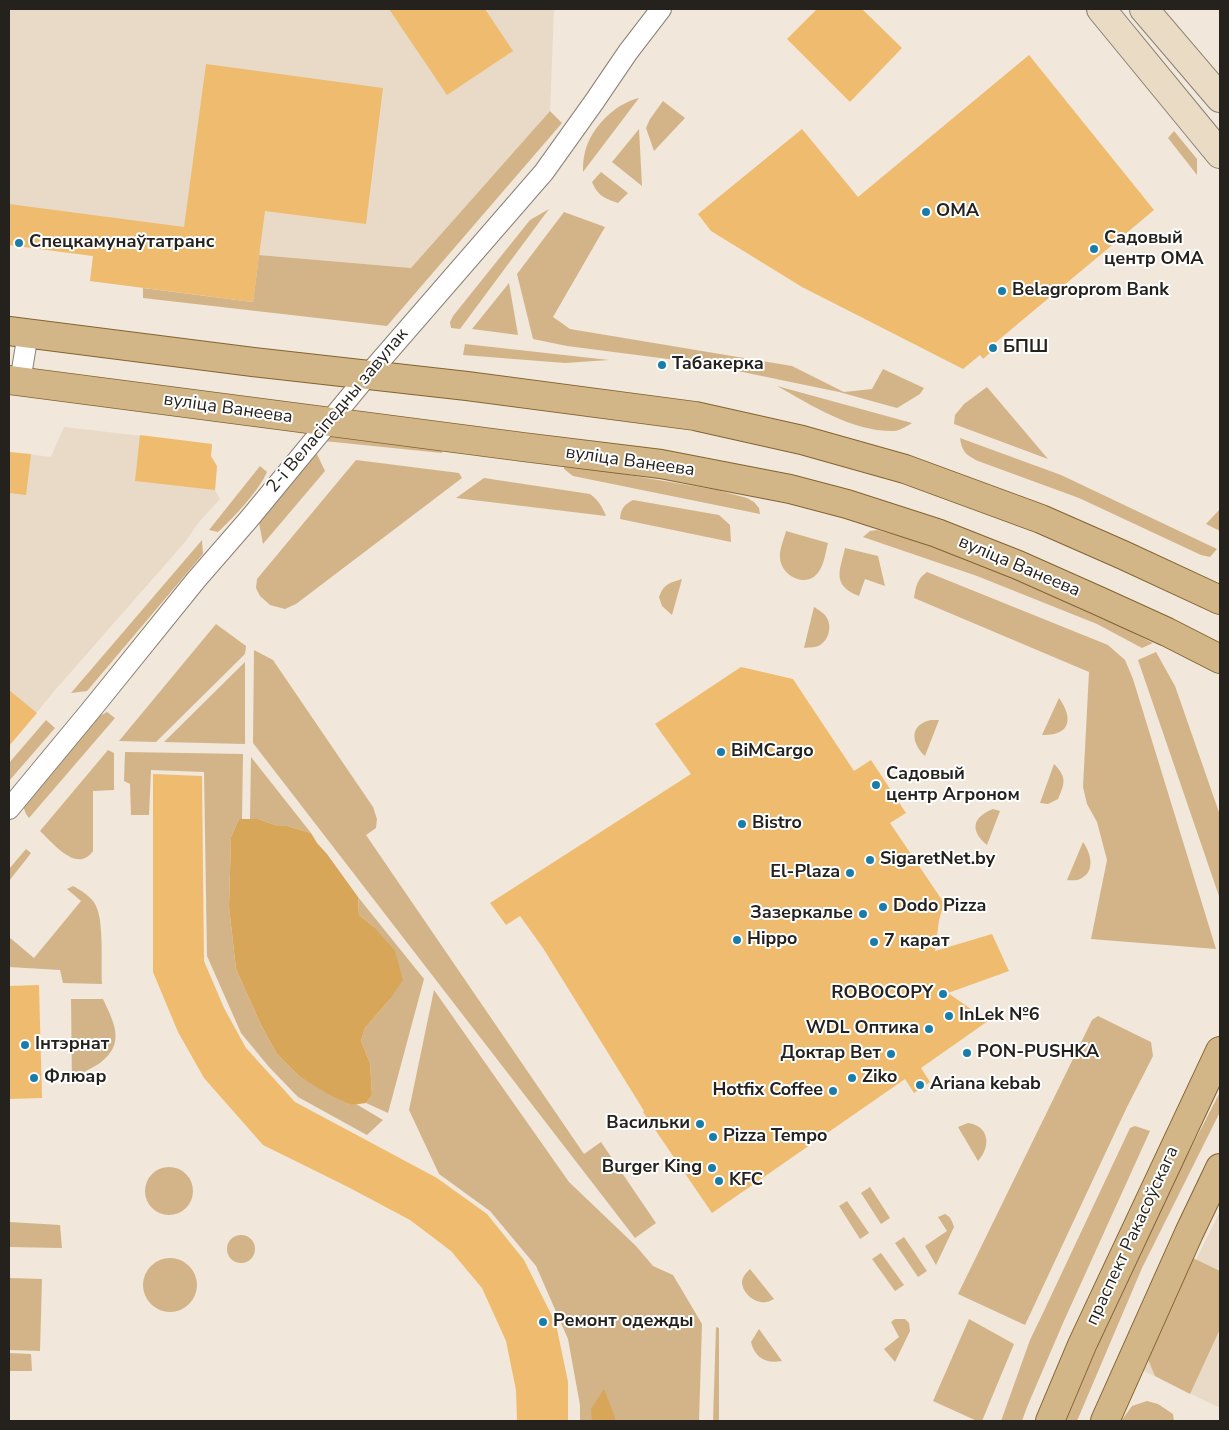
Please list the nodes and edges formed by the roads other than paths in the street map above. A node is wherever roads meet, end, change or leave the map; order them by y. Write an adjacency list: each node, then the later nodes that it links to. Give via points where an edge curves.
1 (661, 9): 7 (street, 2-і Веласіпедны завулак, via 544,172)
2 (1101, 9): 5 (main road)
3 (1144, 9): 4 (main road)
4 (1220, 98)
5 (1220, 154)
6 (18, 332): 7 (main road); 8 (street)
7 (367, 376): 9 (street, 2-і Веласіпедны завулак); 10 (main road, via 695,416 802,440 905,469 1041,519)
8 (14, 381): 9 (main road, вуліца Ванеева)
9 (328, 422): 11 (main road, вуліца Ванеева, via 661,464 790,489 847,504 937,533 1018,565); 12 (street, 2-і Веласіпедны завулак)
10 (1220, 600)
11 (1220, 658)
12 (9, 809)
13 (1220, 1051): 15 (main road, праспект Ракасоўскага, via 1082,1345)
14 (1220, 1168): 16 (main road)
15 (1050, 1421)
16 (1104, 1421)

